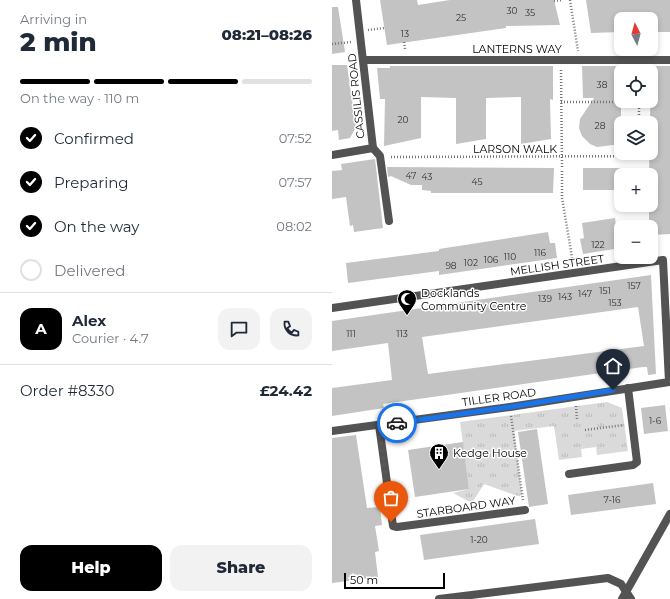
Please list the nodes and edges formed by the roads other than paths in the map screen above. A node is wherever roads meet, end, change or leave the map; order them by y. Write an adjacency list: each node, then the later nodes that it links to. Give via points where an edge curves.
1 (356, 0): 2 (street, CASSILIS ROAD)
2 (364, 60): 3 (street, LANTERNS WAY, via 399,63); 4 (street, CASSILIS ROAD)
3 (670, 60)
4 (373, 148): 5 (street, CASSILIS ROAD); 6 (street, via 380,156)
5 (332, 154)
6 (389, 221)
7 (332, 308): 8 (street, MELLISH STREET, via 663,260)
8 (669, 382): 9 (street, TILLER ROAD)
9 (628, 388): 10 (street, TILLER ROAD); 12 (street, via 637,462 633,465)
10 (379, 425): 11 (street, TILLER ROAD); 13 (street, STARBOARD WAY, via 392,526)
11 (332, 431)
12 (569, 474)
13 (525, 510)
14 (670, 514): 15 (street)
15 (626, 597): 16 (street, via 622,584 615,580 597,578)
16 (439, 599)

